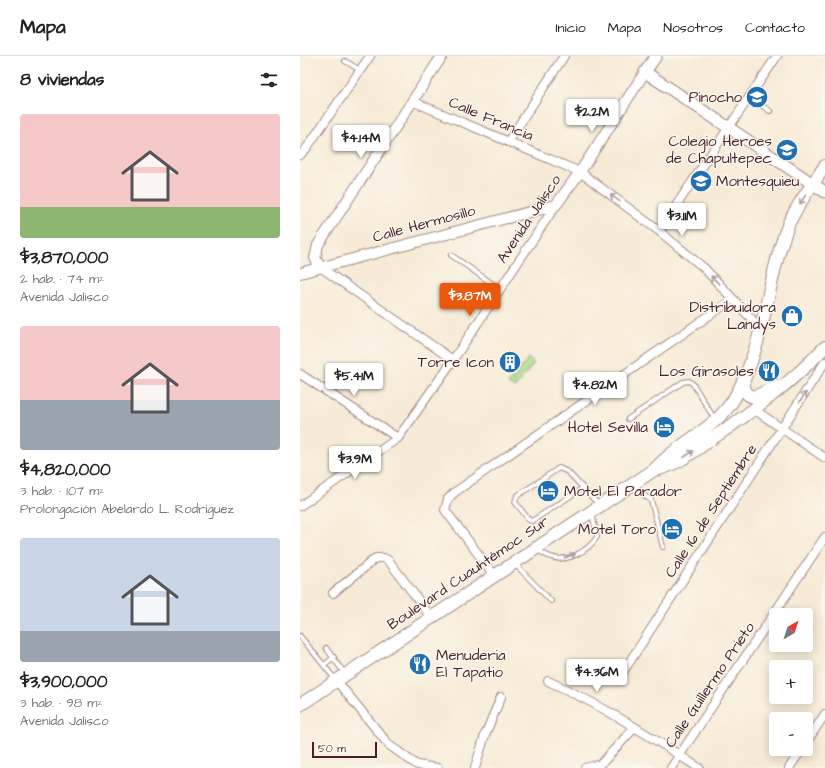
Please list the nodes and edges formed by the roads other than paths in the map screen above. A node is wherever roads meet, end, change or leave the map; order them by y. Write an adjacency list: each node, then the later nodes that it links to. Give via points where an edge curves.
1 (370, 56): 7 (street)
2 (442, 56): 10 (street)
3 (564, 56): 13 (street)
4 (656, 56): 8 (main road, Avenida Jalisco)
5 (777, 56): 9 (street)
6 (345, 61): 7 (lane)
7 (360, 70): 14 (street)
8 (646, 72): 12 (main road); 16 (street, Avenida Jalisco)
9 (749, 97): 11 (lane); 12 (street)
10 (412, 101): 13 (street, Calle Francia); 22 (street, via 318,245 315,258)
11 (770, 111)
12 (729, 128): 17 (main road); 20 (street)
13 (508, 142): 16 (street, Calle Francia)
14 (300, 154)
15 (825, 166): 17 (main road, Boulevard Cuauhtémoc Sur)
16 (580, 172): 19 (street, Avenida Jalisco); 20 (street, Calle Francia, one-way to 16)
17 (813, 184): 18 (main road); 26 (main road, Boulevard Cuauhtémoc Sur, one-way to 26, via 790,223)
18 (825, 192)
19 (556, 205): 22 (street, Calle Hermosillo); 24 (street, Avenida Jalisco)
20 (659, 230): 25 (street, Calle Francia, one-way to 20, via 704,268)
21 (451, 255): 24 (lane)
22 (320, 267): 23 (street, Calle Hermosillo); 28 (street)
23 (300, 273)
24 (500, 289): 28 (street, Avenida Jalisco)
25 (733, 299): 26 (street, Calle Francia); 48 (street, via 448,499 446,510)
26 (761, 329): 31 (main road, Boulevard Cuauhtémoc Sur)
27 (825, 347): 32 (main road, Boulevard Cuauhtémoc Sur)
28 (454, 360): 37 (street, Avenida Jalisco)
29 (825, 362): 36 (street, Calle 16 de Septiembre, one-way to 29)
30 (300, 374): 37 (street)
31 (744, 381): 32 (main road, via 745,392 754,397 771,388); 35 (main road, Boulevard Cuauhtémoc Sur, via 734,399)
32 (787, 385): 33 (main road, Boulevard Cuauhtémoc Sur)
33 (755, 410): 36 (street); 39 (main road, Boulevard Cuauhtémoc Sur, one-way to 33, via 666,468 687,456)
34 (628, 419): 35 (lane, via 683,382 689,381)
35 (715, 420): 39 (main road, Boulevard Cuauhtémoc Sur, via 662,460)
36 (781, 429): 38 (street); 56 (street, Calle 16 de Septiembre)
37 (398, 438): 42 (street, Avenida Jalisco)
38 (825, 458)
39 (654, 470): 40 (main road, Boulevard Cuauhtémoc Sur)
40 (630, 485): 43 (main road, Boulevard Cuauhtémoc Sur); 45 (lane, via 651,500)
41 (583, 488): 41 (lane, via 568,472 559,468 517,496 515,502 532,521); 43 (lane)
42 (300, 506)
43 (595, 508): 46 (main road, Boulevard Cuauhtémoc Sur); 46 (lane, one-way to 43, via 550,557 562,559 586,550 597,537)
44 (825, 537): 64 (street, Calle Guillermo Prieto)
45 (663, 547)
46 (535, 548): 47 (main road, Boulevard Cuauhtémoc Sur)
47 (514, 562): 48 (main road, Boulevard Cuauhtémoc Sur); 50 (lane)
48 (494, 575): 51 (main road, Boulevard Cuauhtémoc Sur)
49 (333, 593): 51 (street, via 376,558 384,558 390,561)
50 (551, 601)
51 (431, 617): 57 (main road, Boulevard Cuauhtémoc Sur)
52 (300, 636): 55 (lane)
53 (326, 648): 54 (lane)
54 (334, 657): 55 (lane); 57 (lane)
55 (324, 665): 57 (lane)
56 (621, 675)
57 (341, 677): 60 (main road, Boulevard Cuauhtémoc Sur); 66 (street, via 389,745)
58 (548, 681): 62 (street, via 587,699)
59 (501, 697): 68 (street)
60 (300, 705)
61 (825, 714): 63 (street)
62 (635, 727): 64 (street); 69 (street, via 604,762)
63 (813, 732)
64 (680, 755): 70 (street, Calle Guillermo Prieto); 71 (street)
65 (797, 756): 72 (street)
66 (417, 766): 67 (street)
67 (438, 768)
68 (475, 768)
69 (585, 768)
70 (671, 768)
71 (699, 768)
72 (789, 768)

